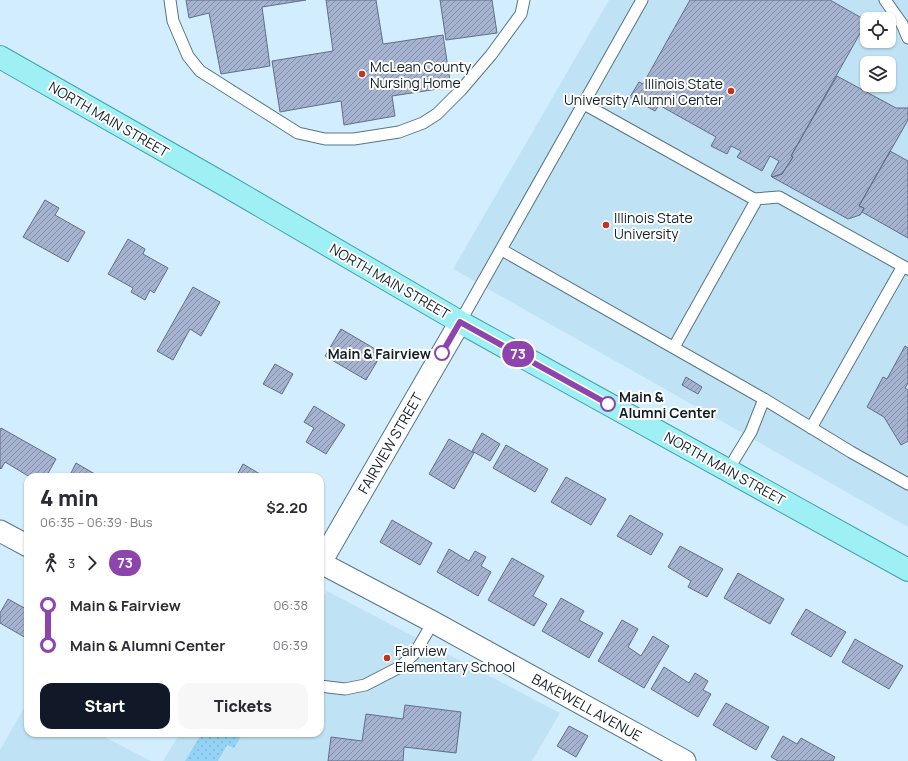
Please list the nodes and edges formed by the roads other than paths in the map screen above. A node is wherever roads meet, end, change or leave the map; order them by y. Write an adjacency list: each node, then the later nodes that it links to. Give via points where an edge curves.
1 (170, 0): 2 (lane, via 173,20 188,56 200,71 298,133 325,139 354,139 399,132 423,123 436,114 491,55 521,14)
2 (524, 0)
3 (642, 0): 7 (lane)
4 (885, 0): 5 (lane, via 902,24)
5 (908, 38)
6 (0, 57): 11 (main road, NORTH MAIN STREET)
7 (584, 104): 8 (lane); 9 (lane)
8 (757, 199): 10 (lane, via 780,197); 12 (lane)
9 (502, 250): 11 (lane); 12 (lane)
10 (906, 267): 14 (lane)
11 (460, 322): 15 (main road, NORTH MAIN STREET); 19 (street, FAIRVIEW STREET)
12 (674, 347): 13 (lane)
13 (764, 399): 14 (lane); 15 (lane, via 751,432)
14 (811, 428): 16 (lane)
15 (728, 470): 21 (main road, NORTH MAIN STREET)
16 (908, 484)
17 (0, 531): 18 (street)
18 (24, 544)
19 (324, 557)
20 (324, 566): 22 (street, BAKEWELL AVENUE)
21 (908, 570)
22 (433, 622): 23 (lane, via 415,654 400,668 365,685 345,689); 24 (street, BAKEWELL AVENUE)
23 (324, 686)
24 (680, 760)

